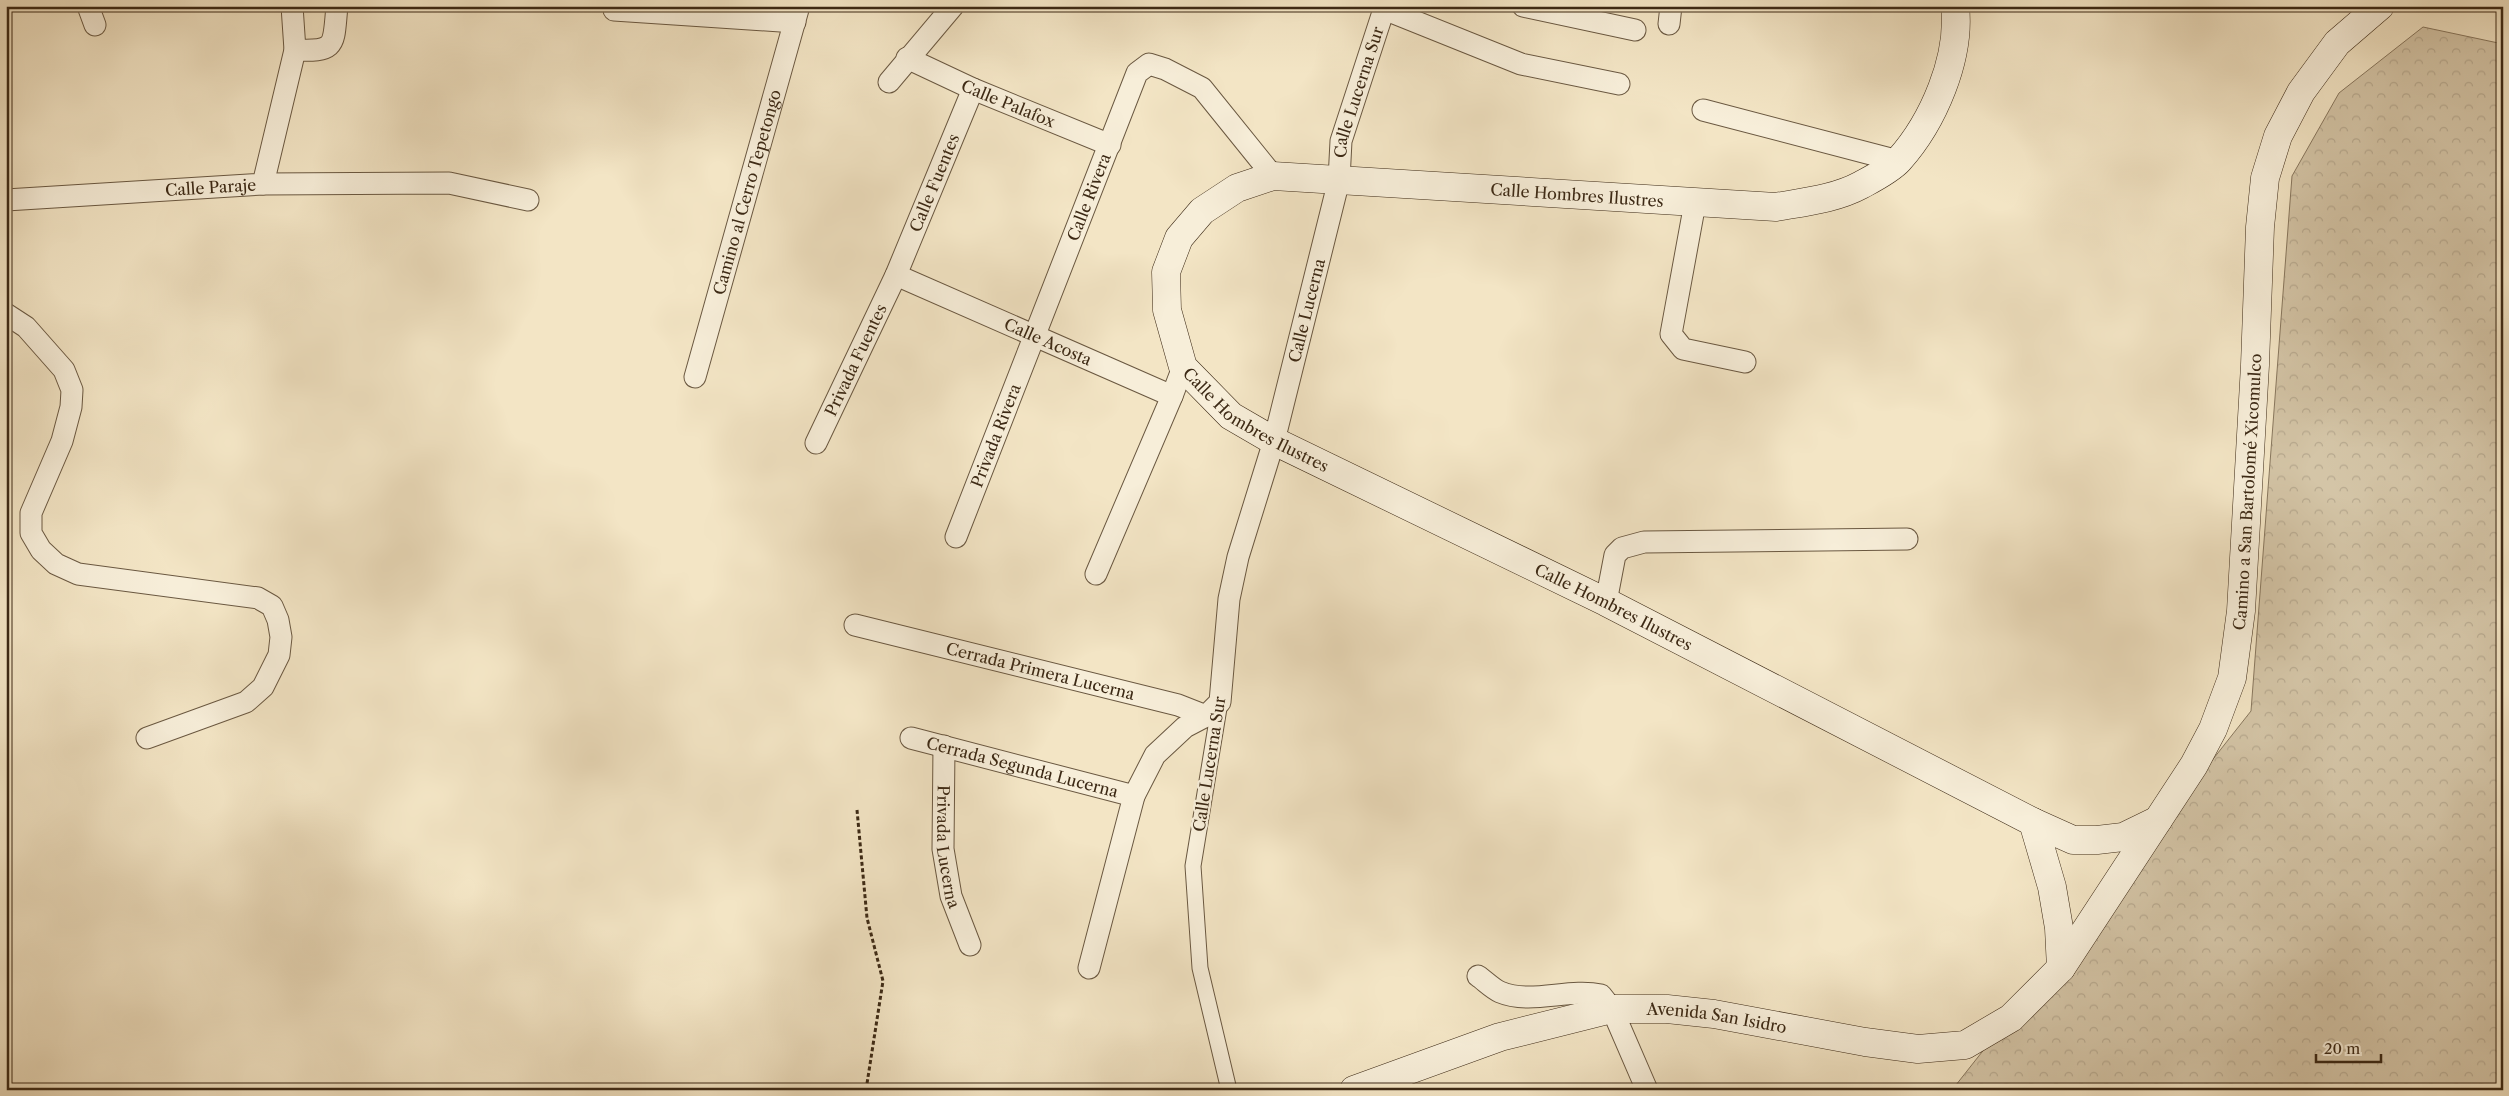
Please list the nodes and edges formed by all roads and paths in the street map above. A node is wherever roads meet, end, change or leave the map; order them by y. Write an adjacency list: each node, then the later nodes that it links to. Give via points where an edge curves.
1 (292, 6): 11 (street, Calle Paraje)
2 (337, 6): 11 (street, via 334,36 329,46 321,51)
3 (953, 6): 12 (street)
4 (1523, 6): 10 (street)
5 (1955, 6): 18 (main road, Calle Hombres Ilustres, via 1950,64 1934,111)
6 (2380, 6): 45 (main road, Camino a San Bartolomé Xicomulco, via 2344,36 2325,59 2302,92 2271,155 2260,227 2256,365 2242,592 2232,678 2214,729)
7 (1385, 8): 14 (street, via 1521,64); 20 (street, Calle Lucerna Sur, via 1341,141)
8 (614, 10): 9 (street)
9 (797, 14): 30 (street, Camino al Cerro Tepetongo)
10 (1635, 30)
11 (295, 50): 21 (street, Calle Paraje)
12 (907, 58): 13 (street); 15 (street, Calle Palafox)
13 (889, 82)
14 (1619, 84)
15 (973, 89): 17 (street, Calle Palafox); 25 (street, Calle Fuentes)
16 (1703, 110): 18 (street)
17 (1110, 144): 19 (street, Calle Rivera, via 1137,73 1149,64 1202,88); 27 (street, Calle Rivera)
18 (1898, 161): 24 (main road, Calle Hombres Ilustres, via 1859,186 1820,200 1776,207)
19 (1274, 176): 20 (main road, Calle Hombres Ilustres); 29 (main road, Calle Hombres Ilustres, via 1237,188 1202,211 1179,238 1166,272 1167,310)
20 (1339, 180): 24 (main road, Calle Hombres Ilustres); 32 (street, Calle Lucerna)
21 (263, 184): 22 (street, Calle Paraje); 23 (street, via 449,183)
22 (6, 200)
23 (528, 200)
24 (1695, 203): 28 (street, via 1671,334 1683,349)
25 (896, 275): 27 (street, Calle Acosta); 33 (street, Privada Fuentes)
26 (6, 314): 40 (street, via 26,327 64,370 72,390 62,442 31,513 31,533 41,550 56,564 78,574 258,598 272,606 278,620 281,637 279,656 270,677 246,702)
27 (1034, 335): 31 (street, Calle Acosta); 34 (street, Privada Rivera)
28 (1745, 362)
29 (1183, 368): 31 (street); 32 (main road, Calle Hombres Ilustres, via 1232,416)
30 (695, 377)
31 (1172, 396): 36 (street)
32 (1274, 441): 37 (main road, Calle Hombres Ilustres); 39 (street, Calle Lucerna Sur, via 1238,557)
33 (816, 443)
34 (956, 537)
35 (1907, 540): 37 (street, via 1644,542 1622,548 1614,555)
36 (1096, 574)
37 (1606, 602): 46 (main road, Calle Hombres Ilustres)
38 (855, 625): 39 (street, Cerrada Primera Lucerna, via 1178,705)
39 (1213, 709): 43 (street, via 1186,726 1155,754); 53 (street, Calle Lucerna Sur, via 1193,866 1200,968)
40 (147, 738)
41 (910, 738): 42 (street, Cerrada Segunda Lucerna)
42 (944, 746): 43 (street, Cerrada Segunda Lucerna); 47 (street, Privada Lucerna, via 943,849 952,896)
43 (1134, 796): 48 (street)
44 (857, 810): 52 (path, via 867,918 882,982)
45 (2158, 820): 46 (main road, Calle Hombres Ilustres, via 2124,838 2097,840 2073,840); 49 (main road, Camino a San Bartolomé Xicomulco)
46 (2033, 822): 49 (main road, via 2052,887)
47 (970, 945)
48 (1089, 968)
49 (2061, 968): 51 (main road, Avenida San Isidro, via 2010,1018 1965,1045 1918,1049 1714,1014)
50 (1478, 976): 51 (street, via 1500,992 1529,997 1586,992 1601,995)
51 (1612, 1009): 54 (main road, Avenida San Isidro, via 1500,1038); 55 (street)
52 (866, 1090)
53 (1229, 1090)
54 (1354, 1090)
55 (1647, 1090)

